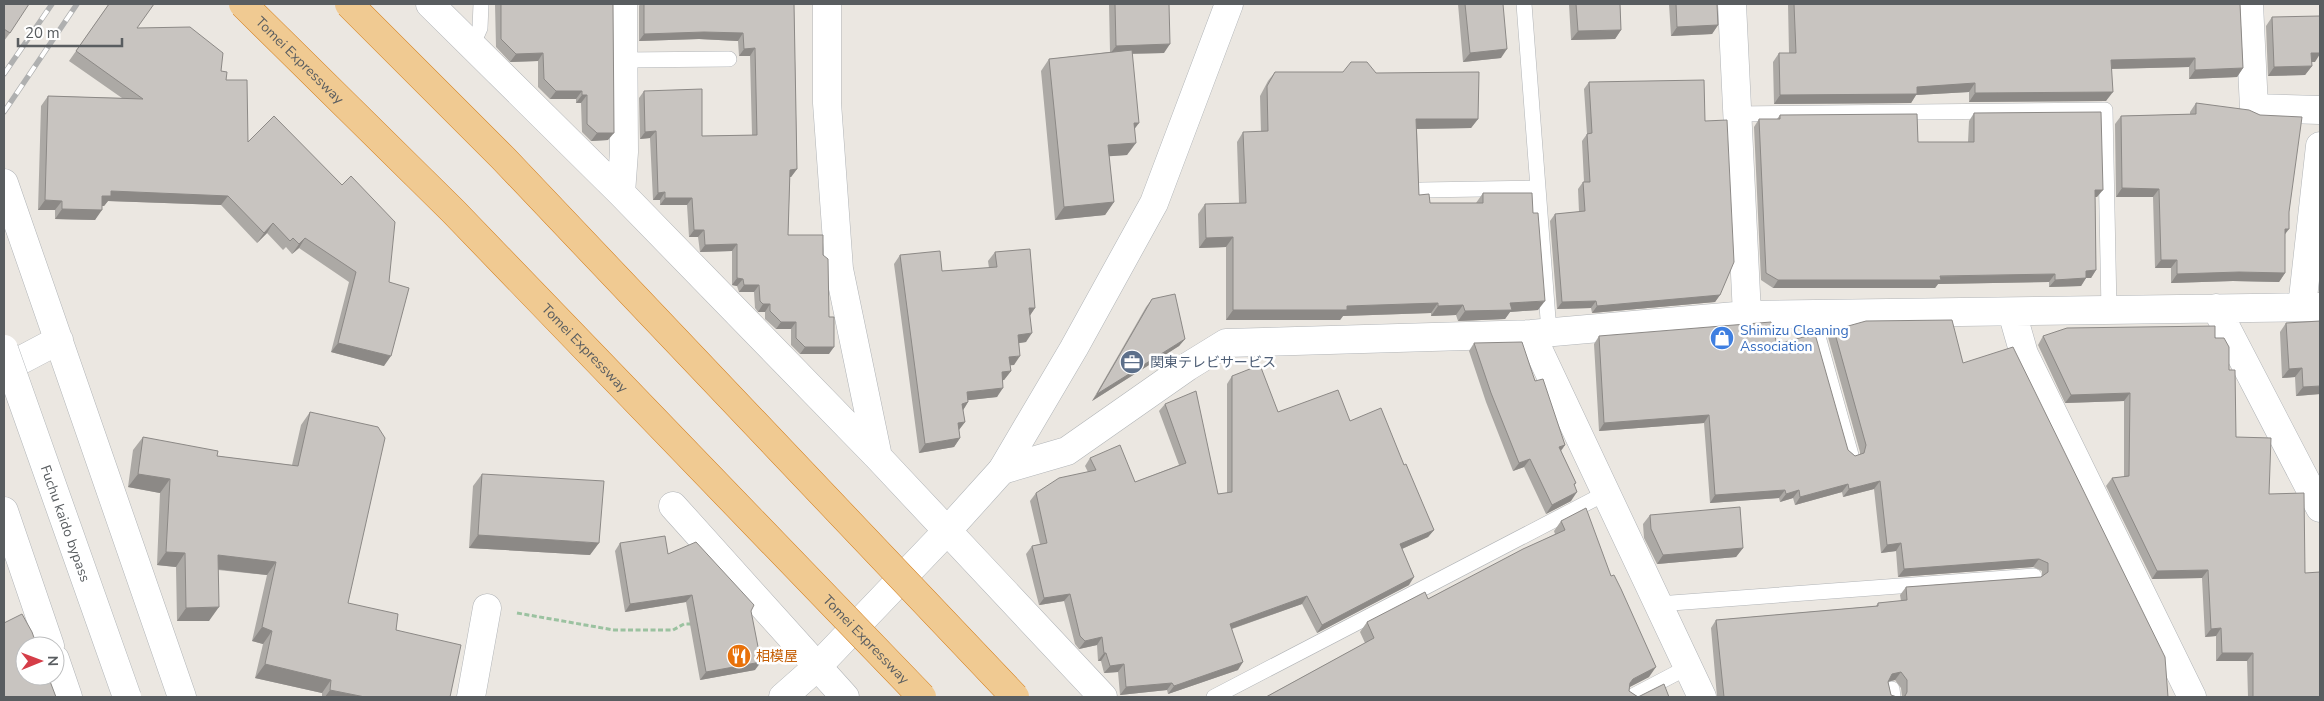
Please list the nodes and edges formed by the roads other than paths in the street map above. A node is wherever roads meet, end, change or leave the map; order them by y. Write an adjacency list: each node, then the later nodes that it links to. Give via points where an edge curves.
1 (243, 4): 50 (highway, Tomei Expressway, bridge, via 453,211)
2 (349, 4): 51 (highway, bridge, via 510,165)
3 (430, 4): 11 (street)
4 (481, 4): 11 (lane, via 480,28)
5 (623, 4): 13 (street)
6 (827, 4): 32 (street, via 827,103 839,269)
7 (1229, 4): 33 (street, via 1154,203)
8 (1524, 4): 18 (lane)
9 (1732, 4): 15 (street)
10 (2249, 4): 14 (street, via 2254,108)
11 (472, 46): 20 (street)
12 (729, 59): 13 (lane)
13 (624, 60): 20 (street)
14 (2320, 110)
15 (1737, 114): 23 (lane, via 2105,110); 26 (street)
16 (2320, 146): 21 (street)
17 (4, 183): 28 (street)
18 (1538, 188): 19 (lane); 27 (lane)
19 (1422, 190)
20 (621, 193): 32 (street)
21 (2311, 307): 22 (street)
22 (2216, 308): 23 (street); 36 (street)
23 (2109, 310): 24 (street)
24 (2012, 312): 25 (street); 56 (street, via 2024,354)
25 (1812, 314): 26 (street); 31 (lane)
26 (1747, 315): 27 (street)
27 (1540, 333): 33 (street, via 1226,343 1067,451); 34 (street)
28 (59, 340): 30 (street); 46 (street)
29 (4, 349): 45 (street, Fuchu kaido bypass, bridge)
30 (4, 369)
31 (1851, 456)
32 (878, 457): 38 (street)
33 (1002, 470): 38 (street)
34 (1606, 493): 40 (street); 53 (lane)
35 (672, 506): 43 (street)
36 (2320, 508)
37 (4, 511): 42 (street)
38 (947, 531): 43 (street); 52 (street)
39 (2034, 576): 40 (lane)
40 (1658, 604): 44 (street)
41 (487, 608): 47 (street)
42 (47, 636)
43 (817, 666): 48 (street); 49 (street)
44 (1688, 667): 54 (lane); 55 (street)
45 (127, 697)
46 (183, 697)
47 (471, 697)
48 (783, 697)
49 (845, 697)
50 (922, 697)
51 (1016, 697)
52 (1103, 697)
53 (1214, 697)
54 (1631, 697)
55 (1702, 697)
56 (2192, 697)

